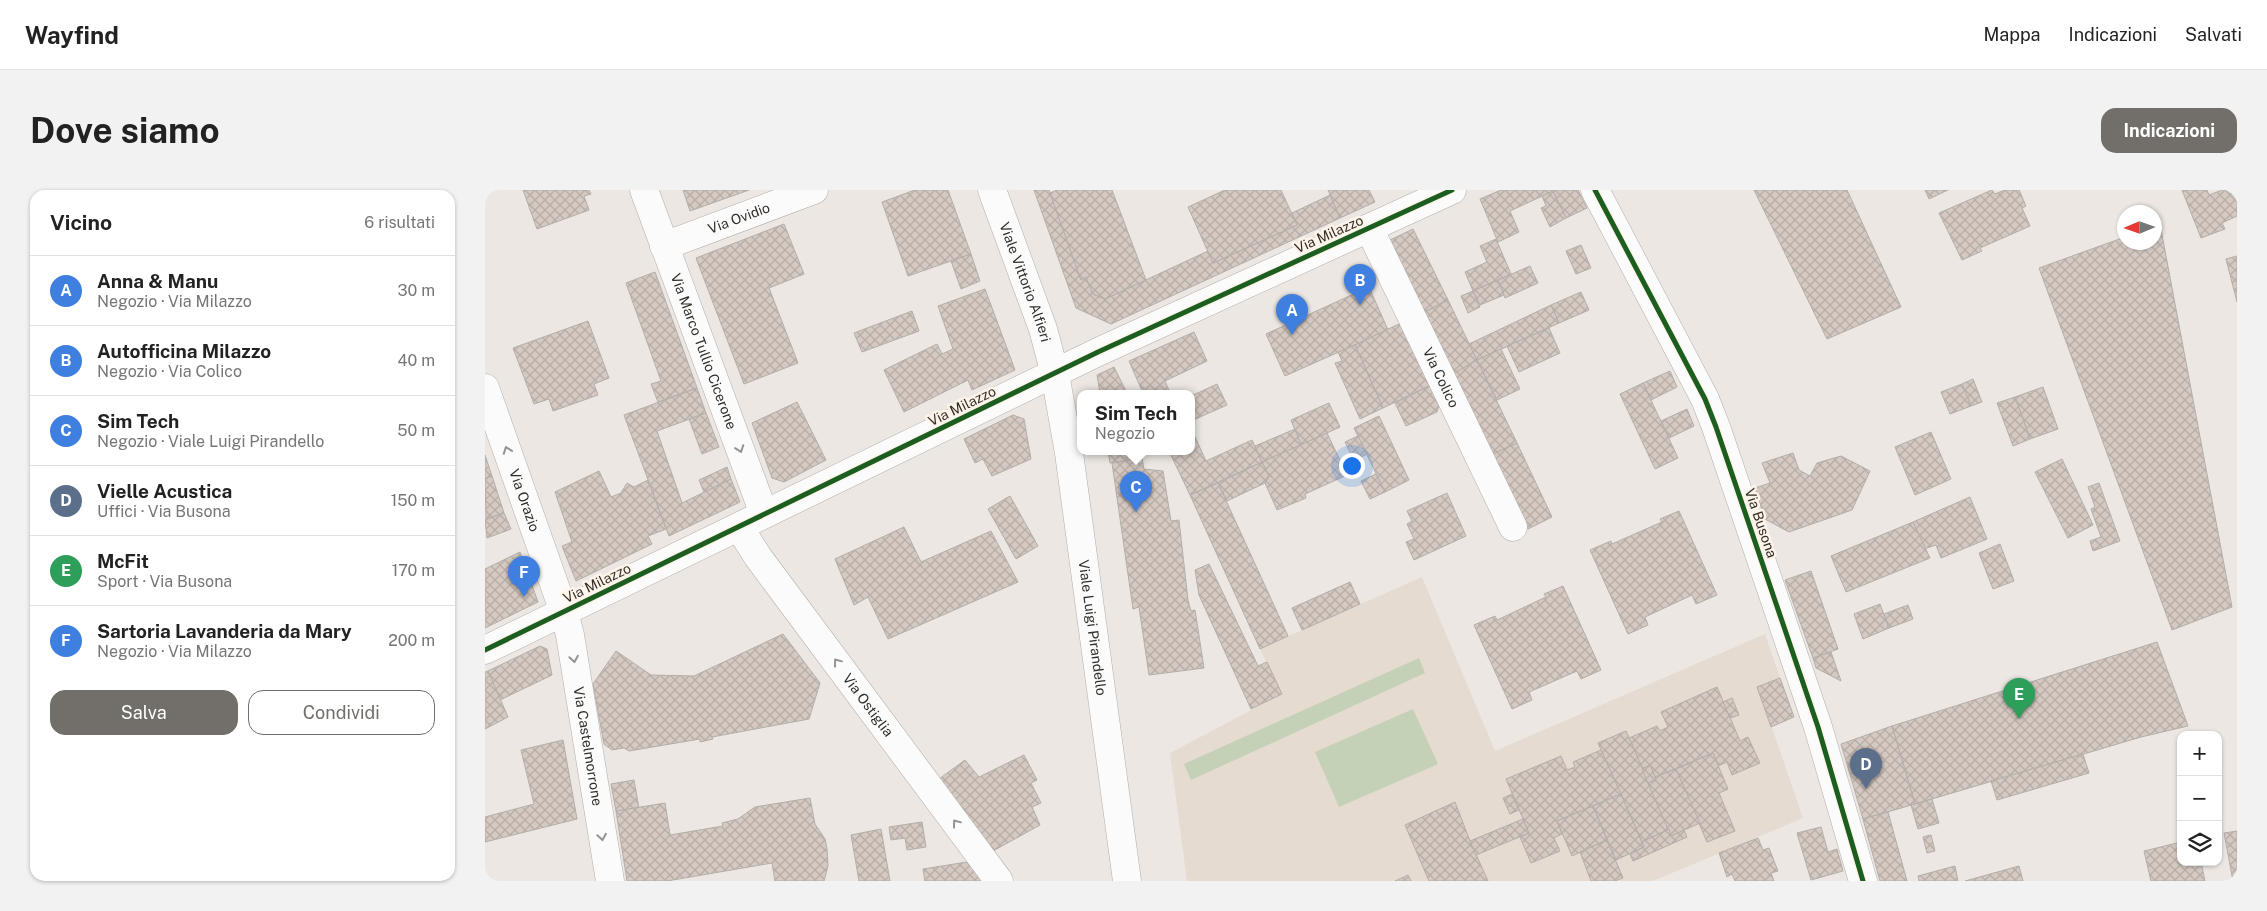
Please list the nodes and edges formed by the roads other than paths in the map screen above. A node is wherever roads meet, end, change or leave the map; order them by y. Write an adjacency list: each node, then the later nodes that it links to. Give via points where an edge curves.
1 (644, 190): 7 (street, Via Marco Tullio Cicerone)
2 (814, 190): 7 (street, Via Ovidio)
3 (992, 190): 8 (street, Viale Vittorio Alfieri, via 1043,329)
4 (1452, 190): 6 (street, Via Milazzo)
5 (1595, 190): 16 (street, Via Busona, via 1705,399 1716,427 1818,727)
6 (1369, 228): 8 (street, Via Milazzo); 12 (street, Via Colico)
7 (664, 246): 10 (street, Via Marco Tullio Cicerone, one-way to 10)
8 (1055, 374): 10 (street, Via Milazzo); 18 (street, Viale Luigi Pirandello, via 1069,453)
9 (485, 388): 13 (street, Via Orazio, one-way to 9)
10 (764, 514): 11 (street, Via Milazzo)
11 (739, 527): 13 (street, Via Milazzo); 15 (street, Via Ostiglia, one-way to 11)
12 (1513, 527)
13 (564, 612): 14 (street, Via Milazzo); 17 (street, Via Castelmorrone, one-way to 17)
14 (485, 650)
15 (992, 871)
16 (1858, 879)
17 (610, 881)
18 (1127, 881)

